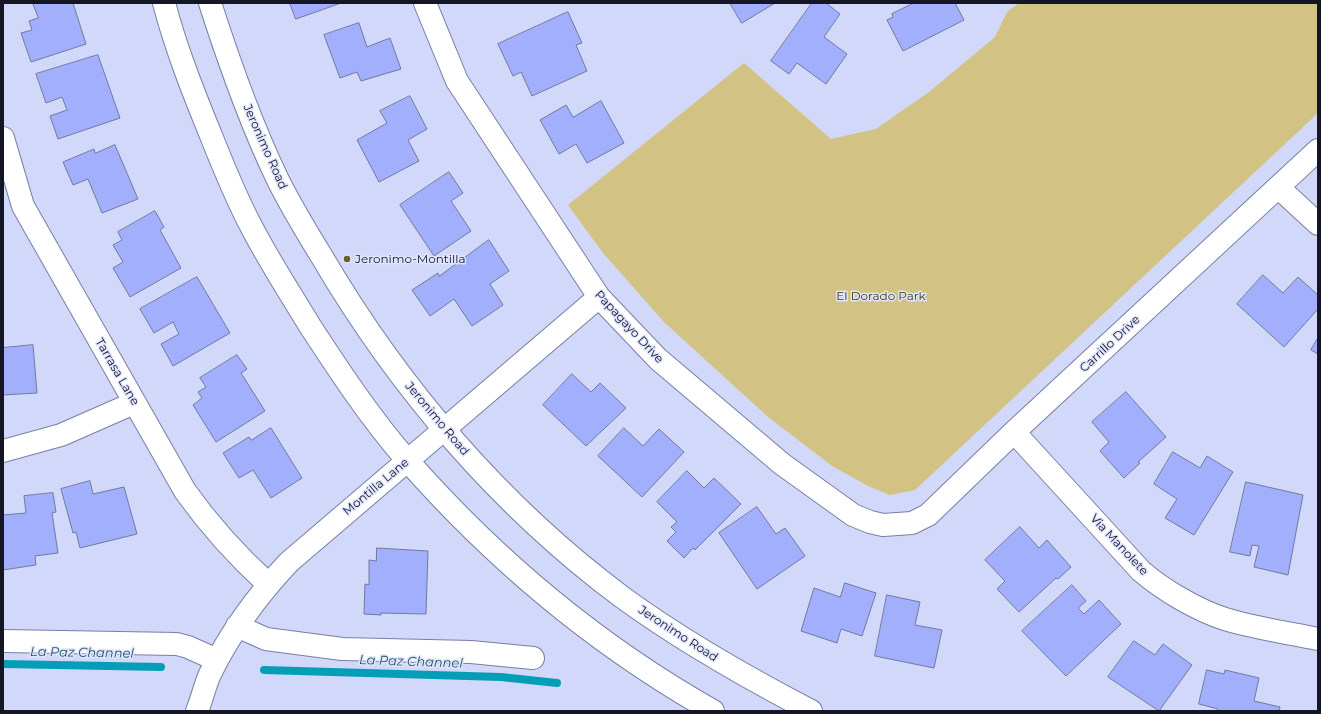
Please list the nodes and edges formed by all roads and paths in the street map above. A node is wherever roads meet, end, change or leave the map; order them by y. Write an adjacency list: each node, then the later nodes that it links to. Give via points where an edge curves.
1 (164, 3): 13 (street, via 195,97 251,225 280,278 329,354 375,420)
2 (210, 3): 10 (street, Jeronimo Road, via 227,56 254,124 277,177 303,226 340,289)
3 (425, 3): 8 (street, Papagayo Drive, via 457,81)
4 (3, 138): 9 (street, Tarrasa Lane, via 23,206)
5 (1318, 150): 6 (street, Carrillo Drive)
6 (1279, 188): 7 (street); 11 (street, Carrillo Drive)
7 (1318, 224)
8 (599, 297): 10 (street, Montilla Lane); 14 (street, Papagayo Drive, via 658,359 782,464 854,515 876,524)
9 (134, 403): 12 (street, via 60,436); 15 (street, Tarrasa Lane, via 185,491 208,523)
10 (443, 430): 13 (street, Montilla Lane); 23 (street, Jeronimo Road, via 533,522 623,598 742,675)
11 (1014, 432): 14 (street, Carrillo Drive, via 928,515 912,523); 17 (street, Via Manolete, via 1152,580 1187,601 1225,619)
12 (3, 451)
13 (407, 460): 15 (street, Montilla Lane, via 289,562); 22 (street, via 487,543 571,615 676,690)
14 (896, 525)
15 (268, 584): 16 (street, Montilla Lane)
16 (237, 626): 19 (street, via 266,639 342,649 471,652); 20 (street, Montilla Lane)
17 (1318, 639)
18 (3, 641): 20 (street, via 178,644)
19 (533, 658)
20 (217, 660): 21 (street, Montilla Lane)
21 (197, 711)
22 (713, 711)
23 (811, 711)

